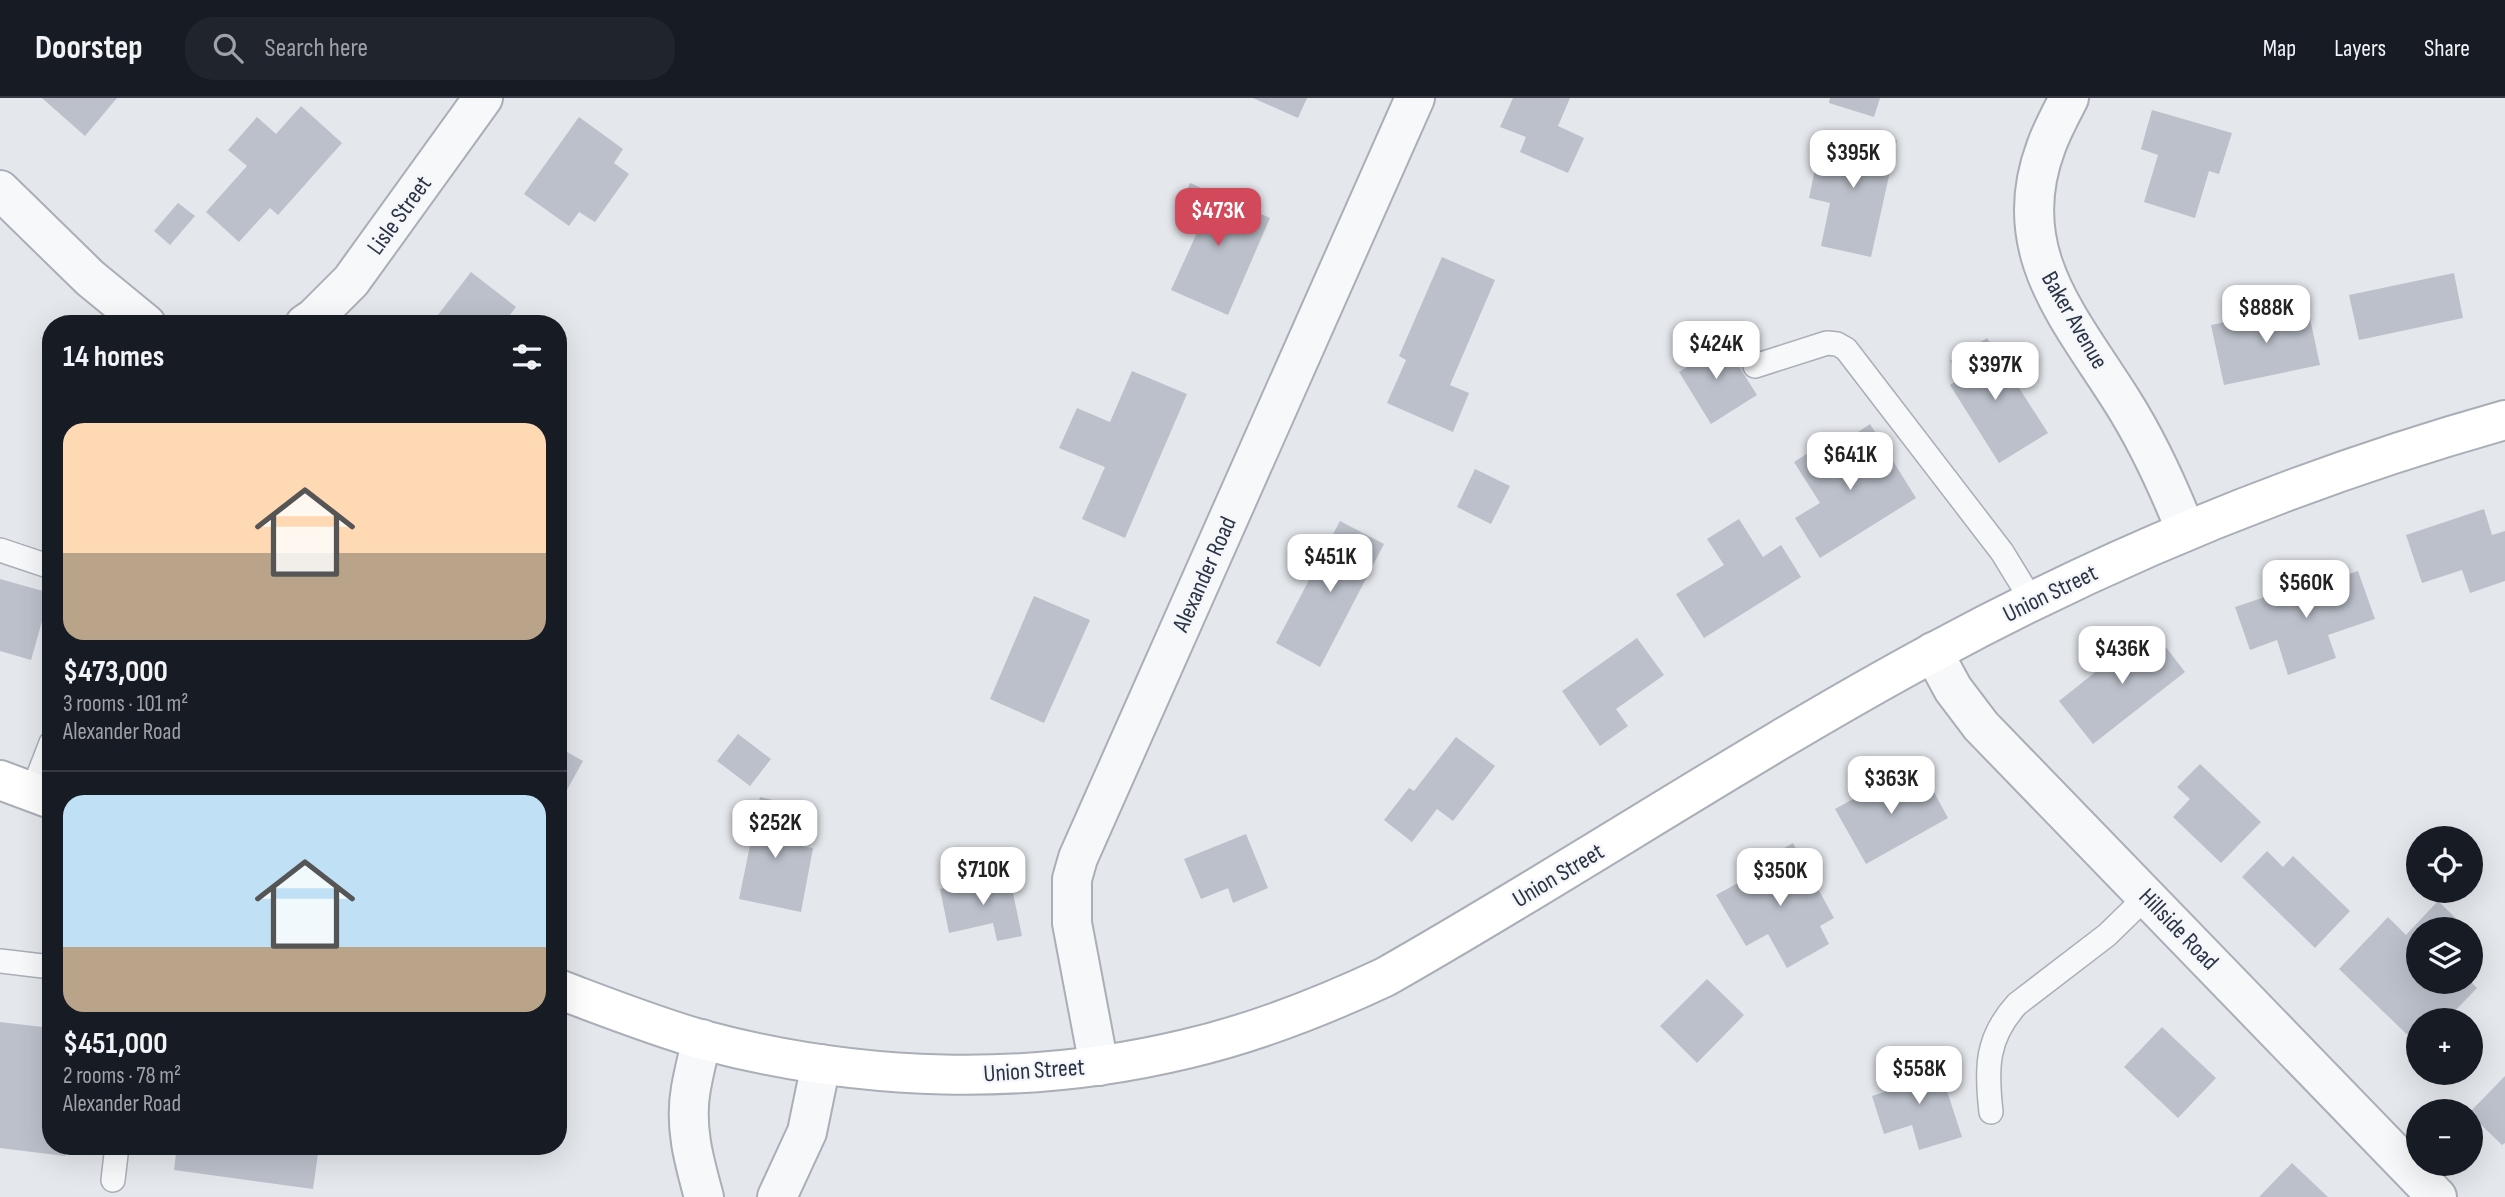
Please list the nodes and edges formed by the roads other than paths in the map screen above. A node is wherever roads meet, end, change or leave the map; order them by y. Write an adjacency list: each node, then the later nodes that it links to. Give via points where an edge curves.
1 (483, 98): 6 (street, Lisle Street, via 362,266)
2 (1415, 98): 22 (street, Alexander Road, via 1078,858 1072,879 1072,923)
3 (2069, 98): 9 (street, Baker Avenue, via 2040,167 2034,210 2038,249 2052,290 2142,434)
4 (0, 190): 5 (street)
5 (135, 315)
6 (316, 315)
7 (1755, 366): 12 (lane, via 1827,343 1846,349 2002,552)
8 (2505, 420): 9 (main road, Union Street, via 2360,465)
9 (2186, 531): 12 (main road, Union Street)
10 (0, 550): 11 (lane)
11 (42, 564)
12 (2032, 601): 13 (main road, Union Street)
13 (1933, 653): 16 (street, Hillside Road, via 1980,726); 22 (main road, Union Street, via 1385,977 1226,1039)
14 (42, 761): 15 (lane)
15 (28, 790)
16 (2147, 896): 23 (lane, via 2108,935 2006,1017 1989,1059); 28 (street, Hillside Road)
17 (0, 961): 18 (lane)
18 (42, 966)
19 (567, 992): 20 (main road, Union Street)
20 (702, 1039): 21 (main road, Union Street); 26 (street, via 689,1111 692,1155)
21 (821, 1064): 22 (main road, Union Street, via 956,1075); 27 (street, via 807,1132)
22 (1099, 1066)
23 (1991, 1112)
24 (116, 1155): 25 (lane)
25 (113, 1180)
26 (704, 1197)
27 (777, 1197)
28 (2437, 1197)

